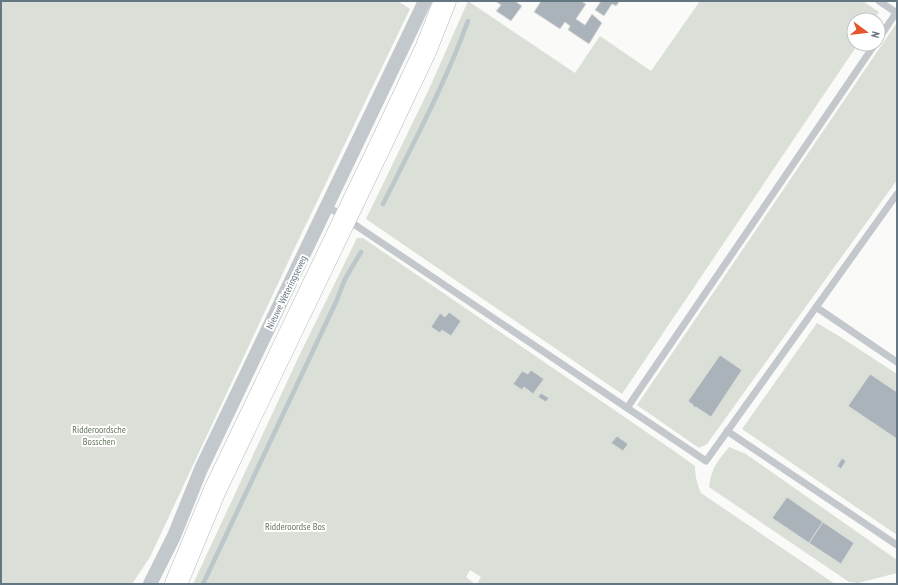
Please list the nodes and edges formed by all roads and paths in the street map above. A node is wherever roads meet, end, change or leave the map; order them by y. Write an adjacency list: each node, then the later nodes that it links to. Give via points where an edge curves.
1 (425, 1): 8 (street, Nieuwe Weteringseweg)
2 (445, 1): 9 (main road)
3 (879, 1): 4 (lane)
4 (897, 13): 5 (lane)
5 (886, 29)
6 (870, 52): 12 (lane)
7 (897, 194): 10 (lane)
8 (327, 206): 9 (lane); 15 (street, Nieuwe Weteringseweg, via 201,469 174,536)
9 (346, 218): 12 (lane); 16 (main road, via 214,490)
10 (816, 307): 11 (lane); 13 (lane)
11 (897, 362)
12 (627, 408): 13 (lane, via 706,461)
13 (727, 431): 14 (lane)
14 (897, 545)
15 (150, 584)
16 (176, 584)

